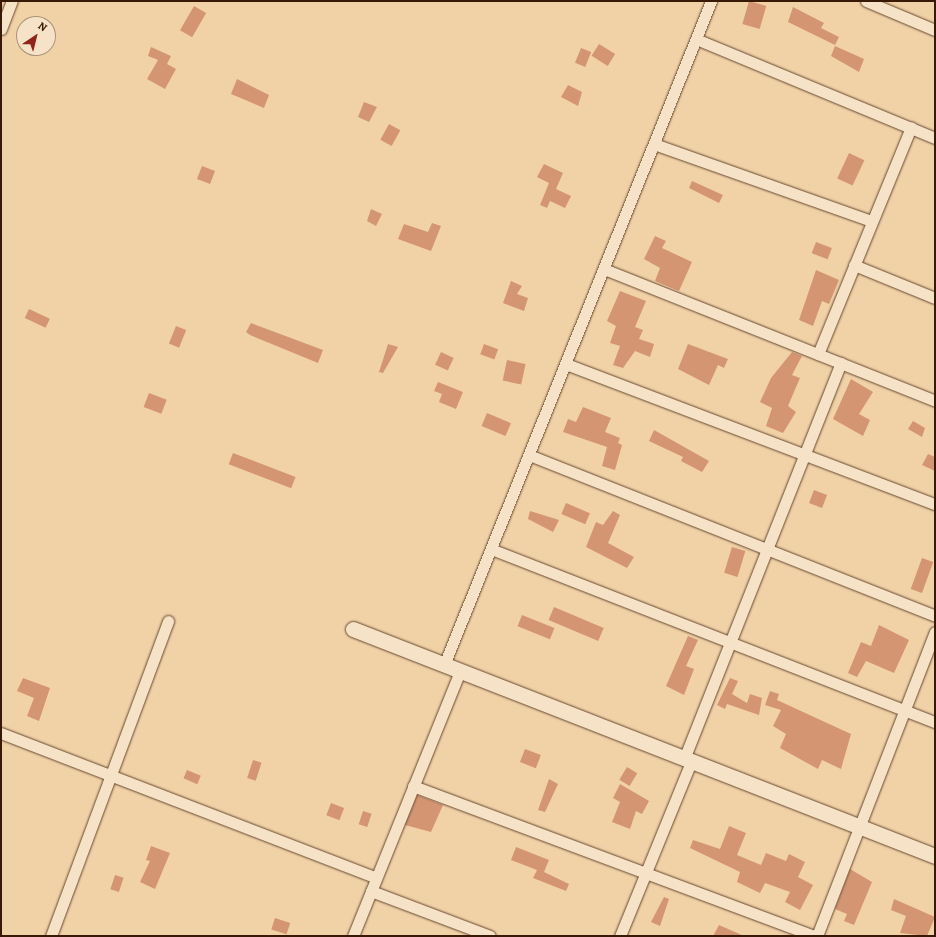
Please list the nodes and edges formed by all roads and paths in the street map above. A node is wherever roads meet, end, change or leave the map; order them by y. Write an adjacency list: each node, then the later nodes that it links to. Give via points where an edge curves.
1 (12, 1): 4 (street)
2 (711, 1): 6 (street)
3 (866, 1): 5 (street)
4 (1, 29)
5 (935, 30)
6 (696, 39): 7 (street); 9 (street)
7 (911, 127): 8 (street); 10 (street)
8 (935, 138)
9 (654, 144): 10 (street); 12 (street)
10 (872, 221): 11 (street)
11 (854, 265): 13 (street); 14 (street)
12 (604, 269): 14 (street); 16 (street)
13 (935, 298)
14 (818, 354): 15 (street)
15 (841, 363): 17 (street); 18 (street)
16 (566, 364): 18 (street); 19 (street)
17 (935, 401)
18 (804, 454): 20 (street); 22 (street)
19 (529, 455): 21 (street); 22 (street)
20 (935, 504)
21 (491, 549): 27 (street); 28 (street)
22 (766, 549): 23 (street); 27 (street)
23 (935, 616)
24 (168, 621): 34 (street)
25 (353, 630): 28 (street)
26 (935, 632): 30 (street)
27 (729, 641): 30 (street); 33 (street)
28 (444, 665): 29 (street)
29 (460, 671): 33 (street); 35 (street)
30 (906, 710): 31 (street); 36 (street)
31 (935, 722)
32 (1, 734): 34 (street)
33 (687, 760): 36 (street); 38 (street)
34 (110, 776): 39 (street); 41 (street)
35 (413, 786): 38 (street); 39 (street)
36 (860, 826): 37 (street); 45 (street)
37 (935, 856)
38 (646, 873): 44 (street); 45 (street)
39 (376, 878): 40 (street)
40 (371, 891): 42 (street); 43 (street)
41 (50, 936)
42 (353, 936)
43 (490, 936)
44 (620, 936)
45 (815, 936)

